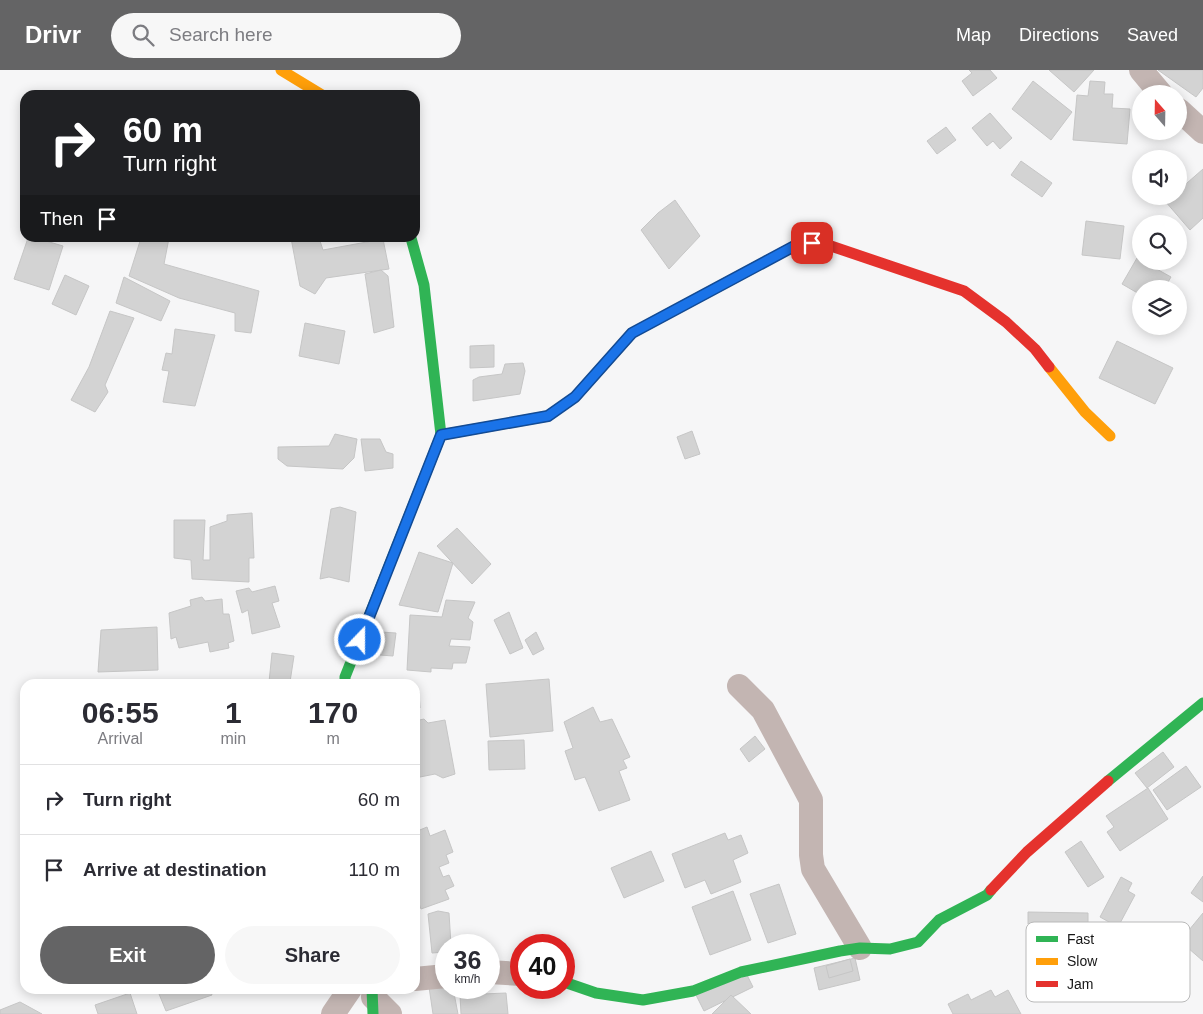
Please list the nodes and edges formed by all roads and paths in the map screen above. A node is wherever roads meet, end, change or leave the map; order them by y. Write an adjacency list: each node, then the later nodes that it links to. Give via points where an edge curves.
1 (281, 70): 4 (street)
2 (1141, 70): 3 (street)
3 (1154, 85)
4 (314, 90)
5 (1188, 118): 6 (street)
6 (1203, 132)
7 (412, 242): 8 (street, via 424,285)
8 (441, 435): 9 (street, via 548,416 575,397 632,333 800,243 825,244 964,291 1006,322 1035,349 1085,412); 10 (street)
9 (1110, 436)
10 (345, 679)
11 (739, 686): 13 (street, via 763,710 801,778 811,800 810,855 813,869)
12 (1203, 703): 13 (street, via 1027,852 987,895 939,920 918,942 890,949)
13 (860, 948): 16 (street, via 741,972 693,991 643,1000 596,993)
14 (435, 977): 15 (street)
15 (420, 979)
16 (575, 986)
17 (347, 994): 19 (street)
18 (373, 1000): 20 (street)
19 (333, 1014)
20 (390, 1014)

